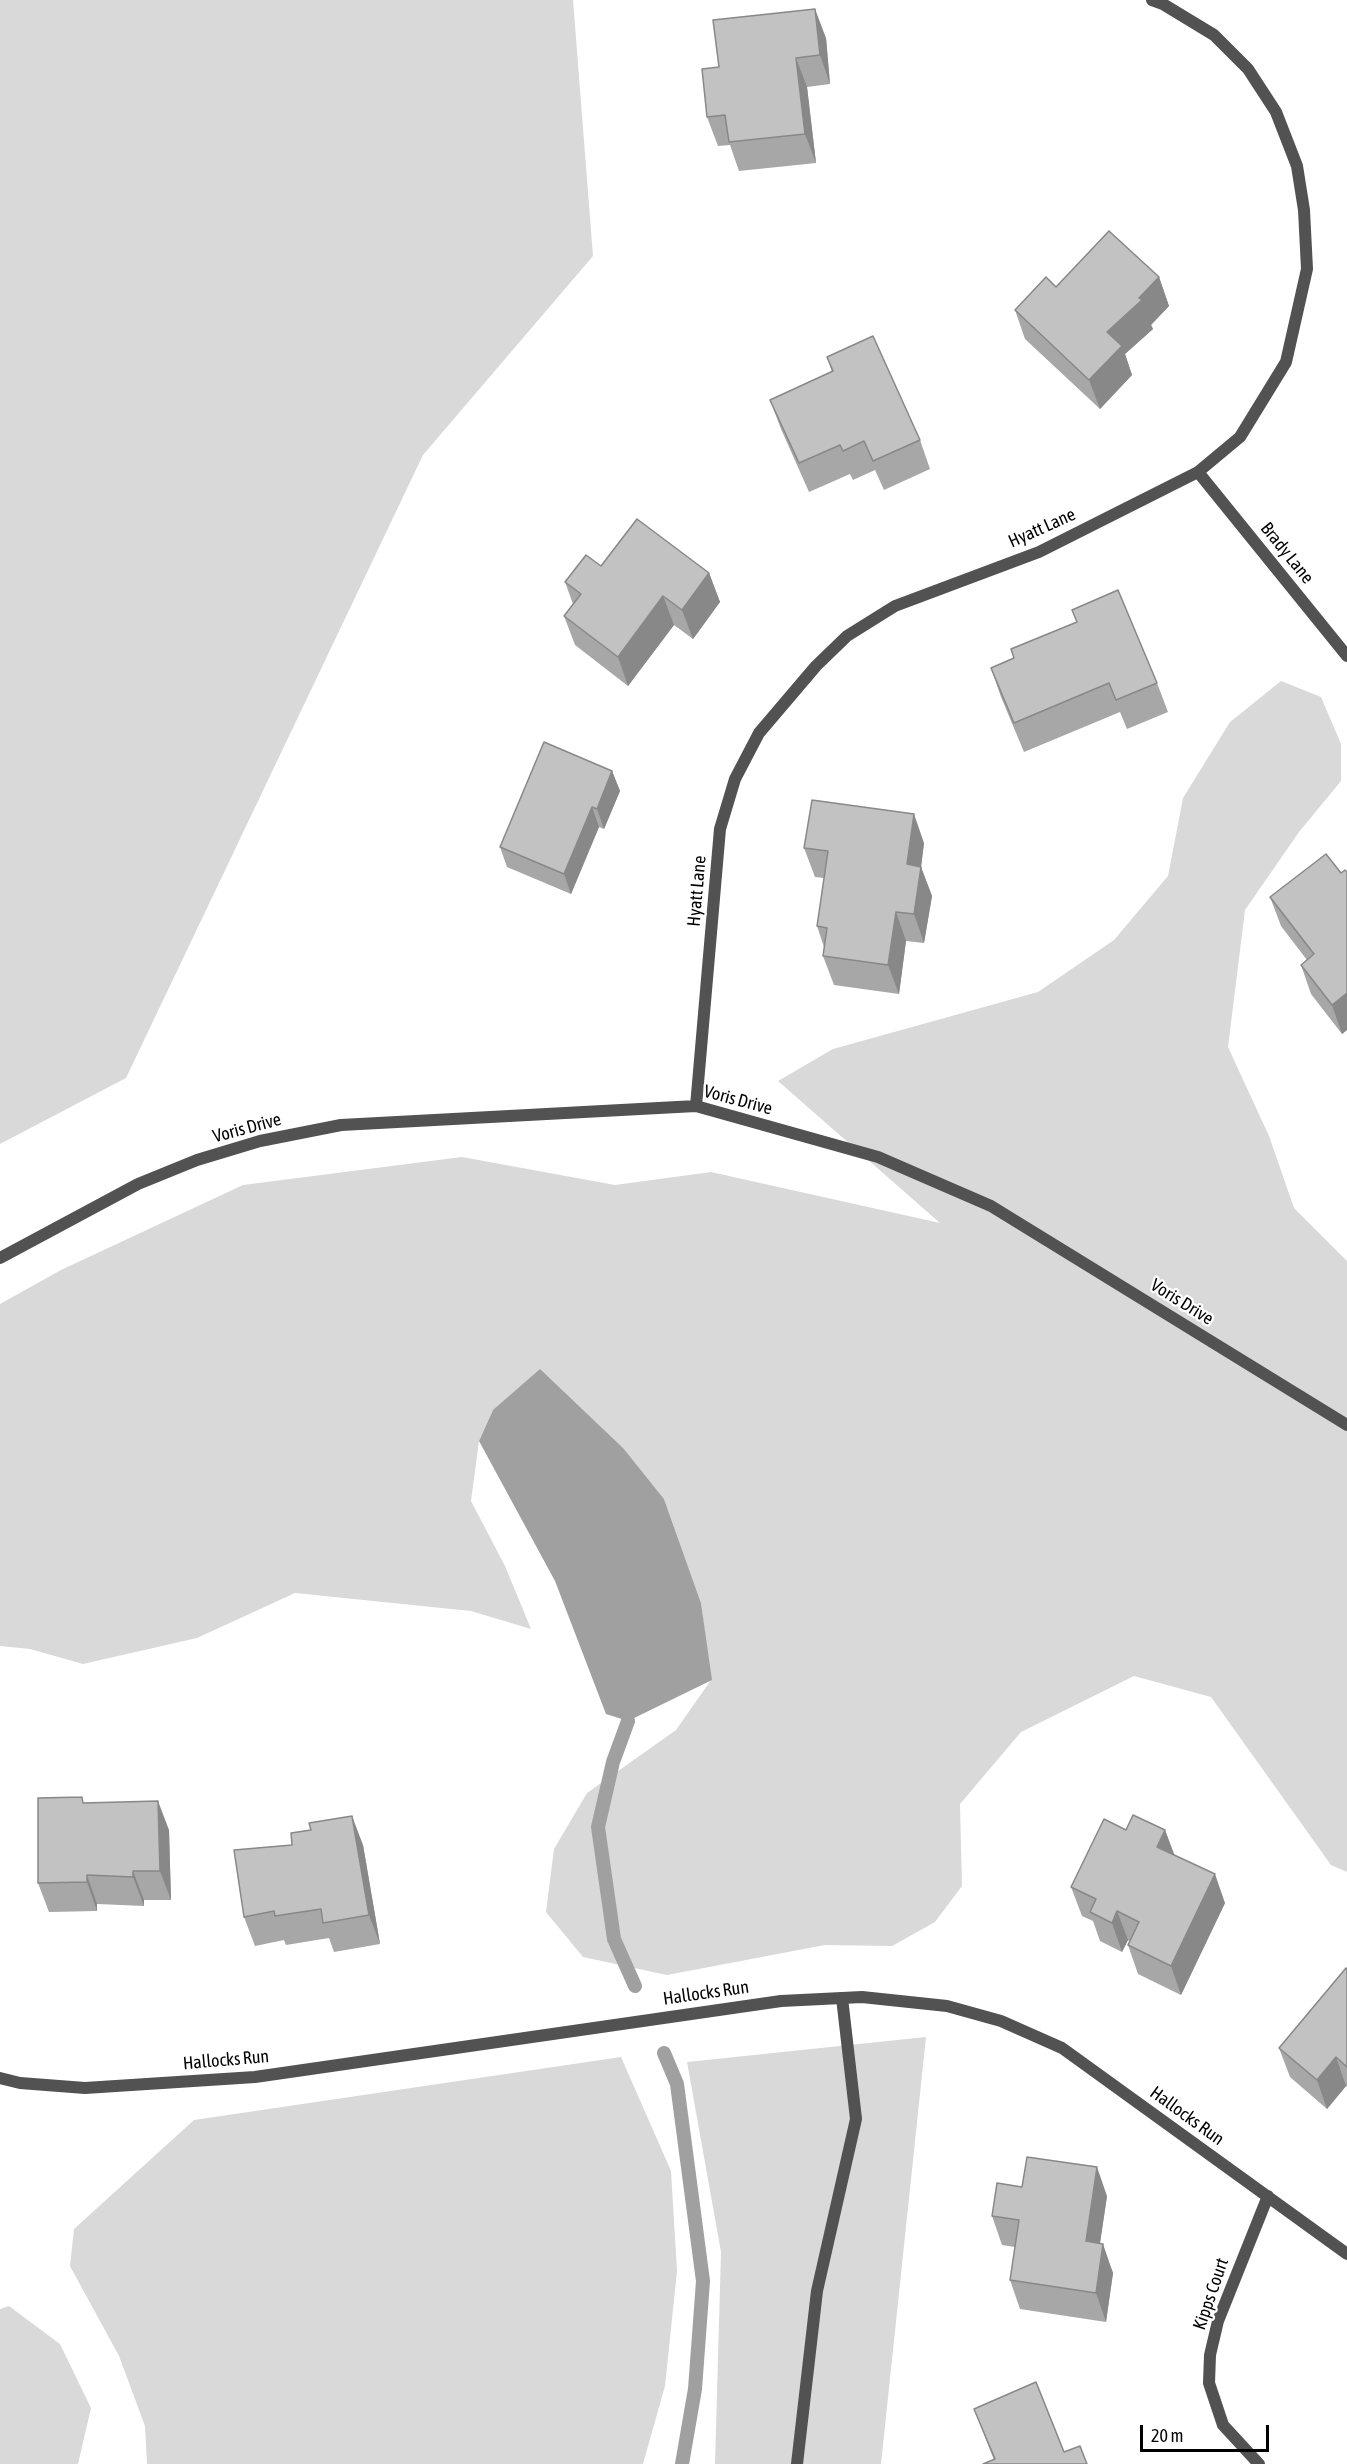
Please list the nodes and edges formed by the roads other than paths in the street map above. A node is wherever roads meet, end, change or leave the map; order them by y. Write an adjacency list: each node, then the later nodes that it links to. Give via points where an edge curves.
1 (1152, 0): 2 (street, Hyatt Lane, via 1214,35 1248,69 1276,112 1297,166 1304,210 1307,269 1286,362 1240,437)
2 (1198, 472): 3 (street, Brady Lane); 4 (street, Hyatt Lane, via 1039,552 895,606 847,636 759,733 735,779 720,829)
3 (1347, 656)
4 (696, 1106): 5 (street, Voris Drive, via 341,1125 260,1141 197,1160 138,1184); 6 (street, Voris Drive, via 878,1157 991,1206)
5 (0, 1258)
6 (1347, 1425)
7 (842, 1998): 8 (street, Hallocks Run, via 781,2001 255,2077 85,2088); 9 (street, Hallocks Run, via 947,2006 1001,2021 1062,2048); 11 (street, via 856,2119 817,2291)
8 (0, 2078)
9 (1268, 2196): 10 (street, Hallocks Run); 12 (street, Kipps Court, via 1218,2321 1210,2355 1209,2383 1223,2426)
10 (1347, 2254)
11 (797, 2464)
12 (1259, 2464)

